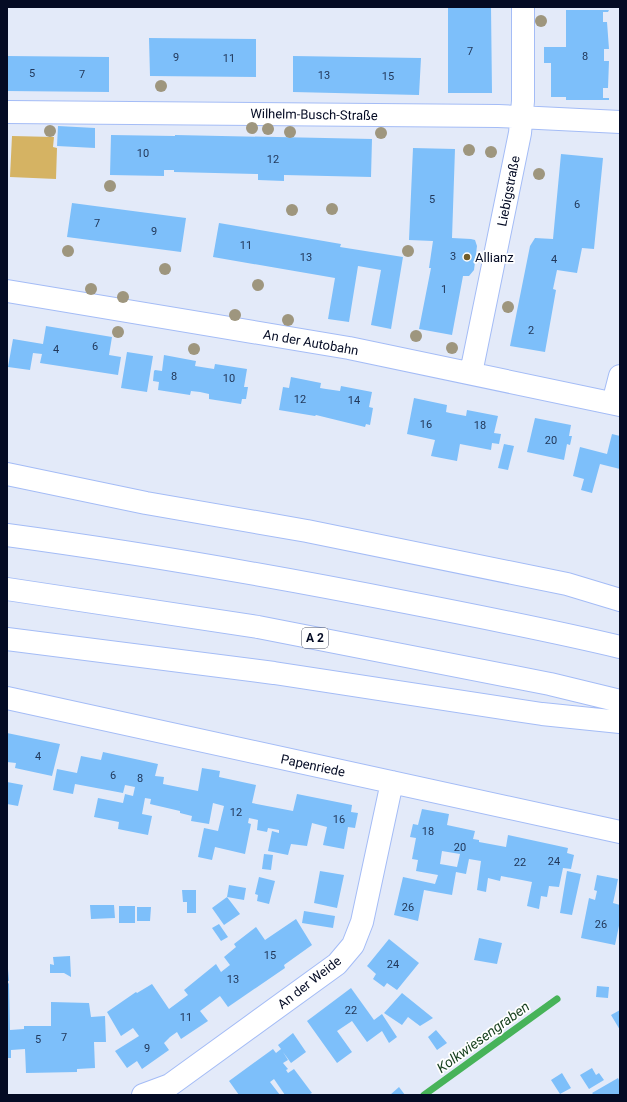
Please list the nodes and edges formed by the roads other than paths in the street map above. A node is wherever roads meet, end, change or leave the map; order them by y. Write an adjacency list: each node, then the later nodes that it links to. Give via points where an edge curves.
1 (523, 7): 3 (main road, Liebigstraße)
2 (7, 112): 3 (main road, Wilhelm-Busch-Straße)
3 (522, 116): 4 (main road, Wilhelm-Busch-Straße); 6 (main road, Liebigstraße)
4 (620, 122)
5 (7, 291): 6 (main road, An der Autobahn, via 342,346)
6 (471, 373): 8 (main road, An der Autobahn)
7 (620, 376): 8 (main road, An der Autobahn)
8 (616, 404)
9 (7, 474): 11 (main road)
10 (7, 487): 11 (main road)
11 (146, 503): 14 (main road, via 307,530 567,584)
12 (7, 535): 16 (main road, via 268,576 558,632)
13 (7, 589): 18 (main road, A 2, via 258,627 550,684)
14 (620, 600)
15 (7, 638): 19 (main road, via 274,673 542,714)
16 (620, 647)
17 (7, 698): 20 (main road, Papenriede)
18 (620, 701)
19 (620, 722)
20 (392, 782): 21 (main road, Papenriede); 22 (main road, An der Weide, via 362,922 353,945 337,964 170,1085)
21 (620, 832)
22 (143, 1095)

